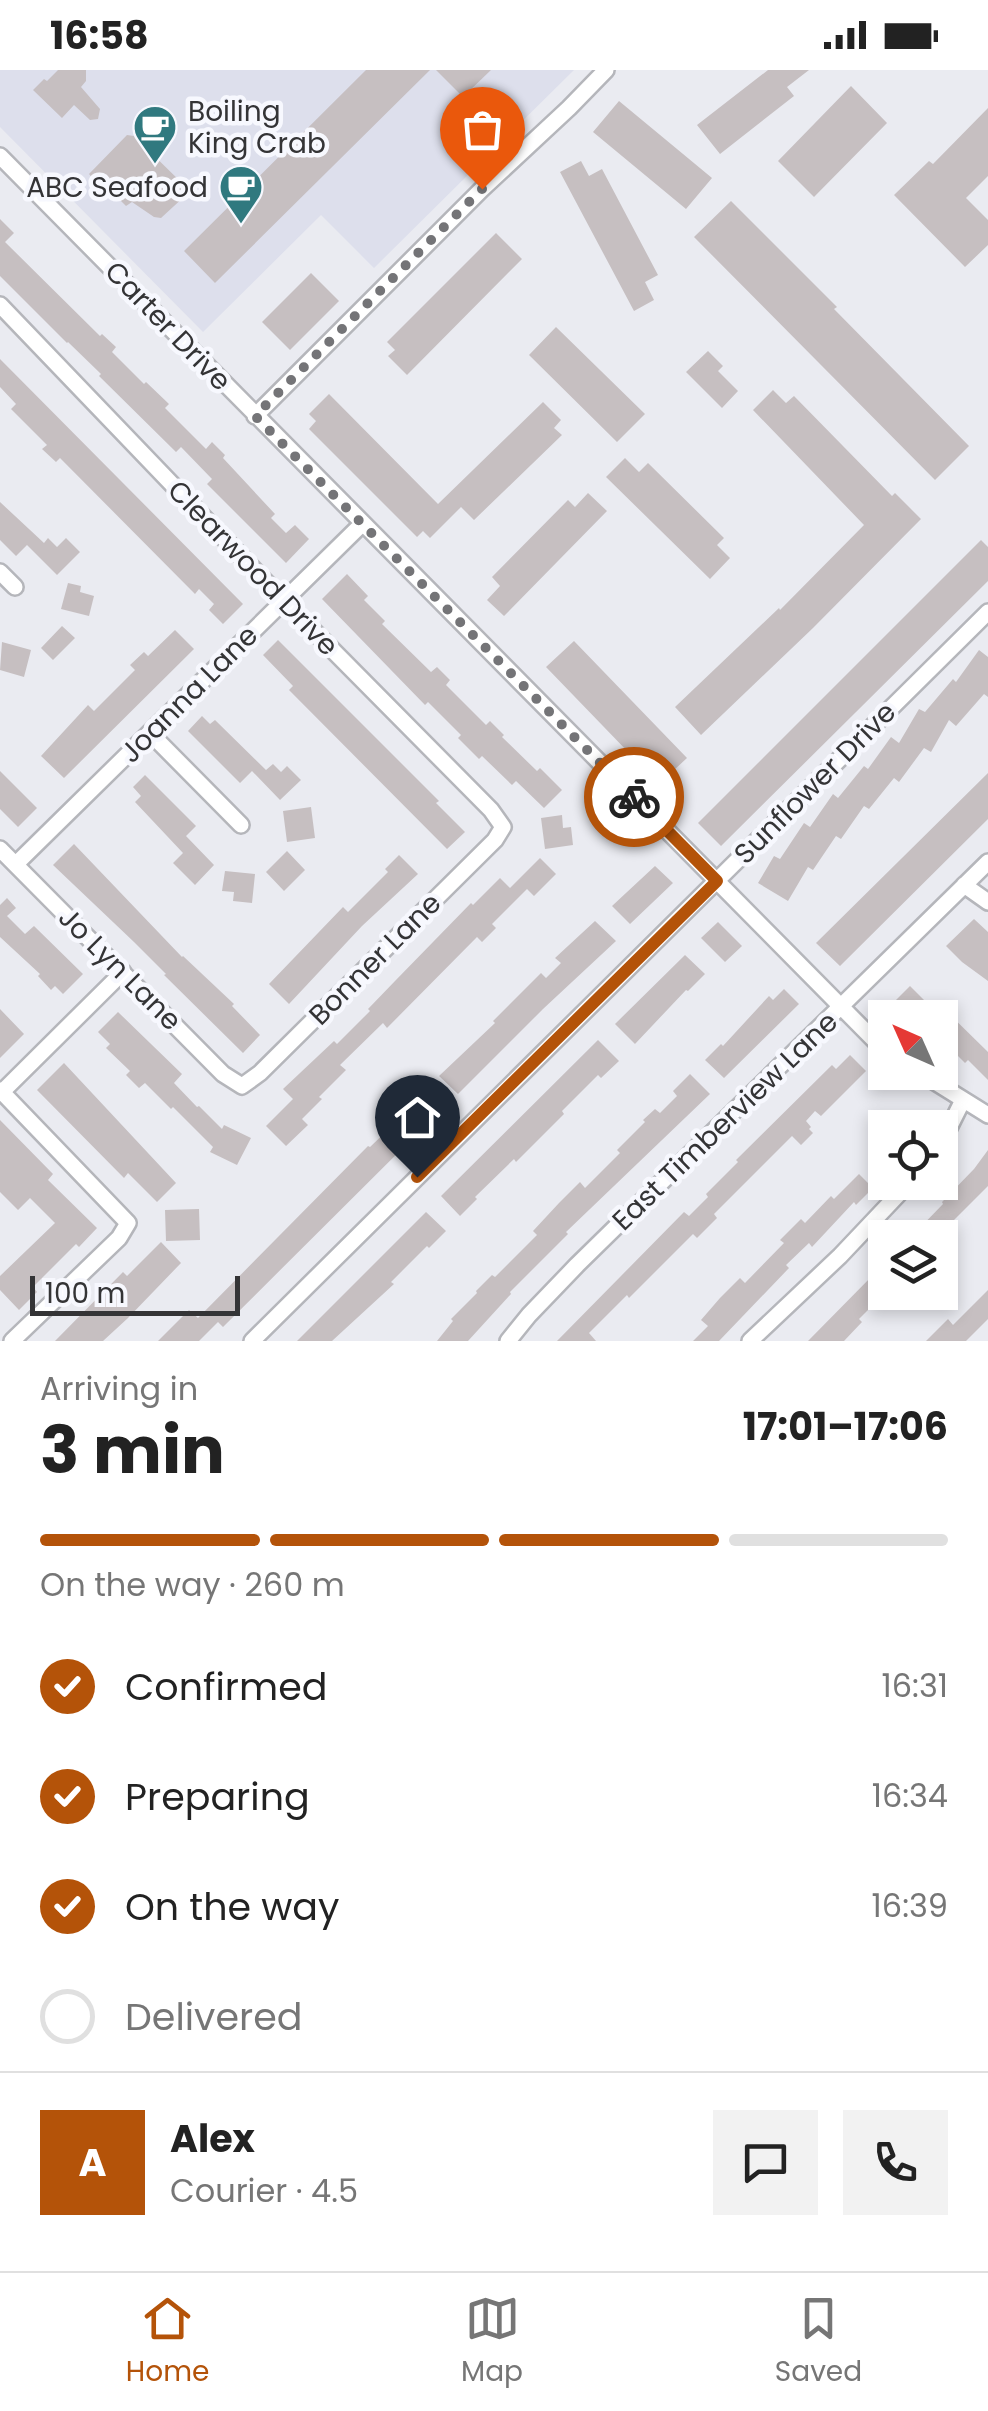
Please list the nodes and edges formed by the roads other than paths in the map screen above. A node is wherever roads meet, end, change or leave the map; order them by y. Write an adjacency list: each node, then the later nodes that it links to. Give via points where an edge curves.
1 (606, 70): 4 (street)
2 (0, 156): 4 (street, Carter Drive)
3 (1, 309): 8 (street, Clearwood Drive)
4 (255, 416): 5 (street, Carter Drive)
5 (363, 523): 8 (street, Joanna Lane); 16 (street, Carter Drive)
6 (0, 572): 7 (street)
7 (15, 588)
8 (283, 600): 10 (street, Joanna Lane); 12 (street, Clearwood Drive)
9 (988, 612): 16 (street, Sunflower Drive)
10 (150, 733): 11 (street); 15 (street, Joanna Lane)
11 (241, 825)
12 (504, 827): 22 (street, Bonner Lane)
13 (0, 848): 15 (street, Jo Lyn Lane)
14 (988, 862): 17 (street, East Timberview Lane)
15 (16, 864): 19 (street, Jo Lyn Lane)
16 (717, 881): 20 (street, Carter Drive); 31 (street, Sunflower Drive)
17 (964, 885): 18 (street); 20 (street, East Timberview Lane)
18 (988, 902)
19 (123, 972): 22 (street, Jo Lyn Lane); 24 (street)
20 (840, 1007): 21 (street, Carter Drive); 32 (street, East Timberview Lane)
21 (868, 1034)
22 (242, 1086)
23 (947, 1090): 25 (street)
24 (1, 1091): 30 (street, via 128,1223)
25 (963, 1100): 26 (street); 27 (street)
26 (958, 1110)
27 (988, 1115)
28 (893, 1200): 33 (street)
29 (0, 1334): 30 (street)
30 (9, 1341)
31 (252, 1341)
32 (508, 1341)
33 (750, 1341)

